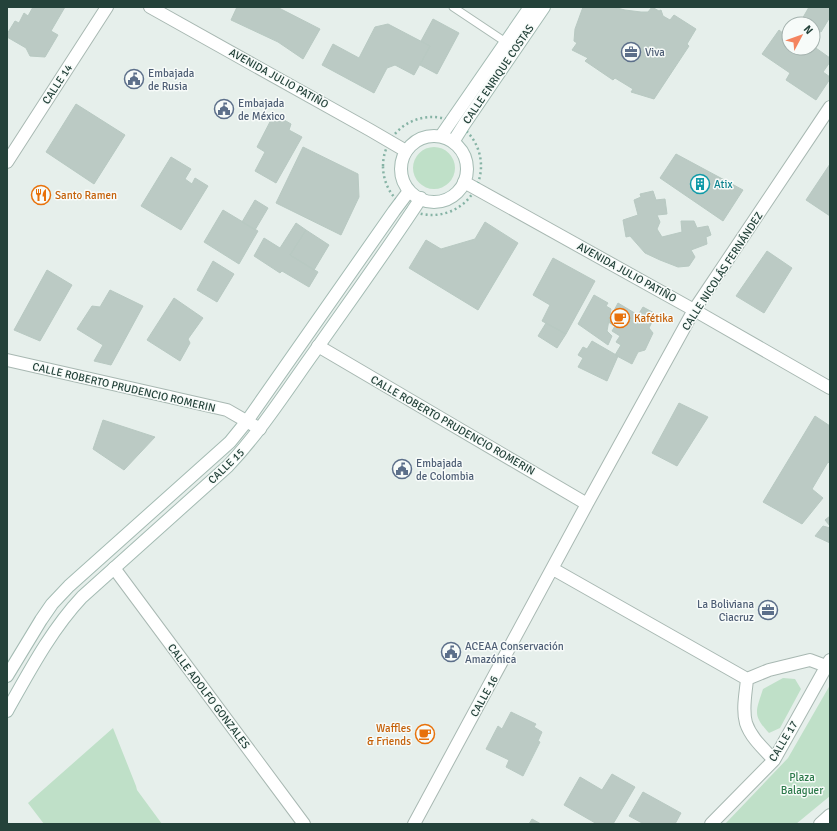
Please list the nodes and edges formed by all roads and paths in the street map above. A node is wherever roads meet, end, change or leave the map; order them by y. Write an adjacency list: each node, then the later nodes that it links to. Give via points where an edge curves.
1 (107, 7): 13 (street, CALLE 14)
2 (150, 7): 10 (street, AVENIDA JULIO PATIÑO)
3 (453, 7): 6 (lane)
4 (530, 7): 6 (street, CALLE ENRIQUE COSTAS)
5 (544, 7): 6 (street, CALLE ENRIQUE COSTAS)
6 (511, 46): 8 (street, CALLE ENRIQUE COSTAS)
7 (830, 107): 20 (street, CALLE NICOLÁS FERNÁNDEZ)
8 (457, 124): 9 (street, CALLE ENRIQUE COSTAS); 10 (path, via 436,116 421,117 396,132); 11 (street, CALLE ENRIQUE COSTAS); 15 (path, via 473,138 479,151 480,175)
9 (441, 136): 11 (street); 12 (street, via 422,138 412,144)
10 (390, 141): 12 (street, AVENIDA JULIO PATIÑO); 18 (path, via 383,159 383,174 388,188)
11 (453, 142): 14 (street, via 464,157)
12 (406, 152): 16 (street, via 401,170)
13 (7, 162)
14 (464, 182): 15 (street, AVENIDA JULIO PATIÑO); 17 (street, via 458,191 441,201 432,202)
15 (475, 188): 19 (path, via 468,199 446,213 428,215); 20 (street, AVENIDA JULIO PATIÑO)
16 (409, 191): 17 (street); 18 (street, CALLE 15)
17 (420, 198): 19 (street, CALLE 15)
18 (400, 203): 19 (path); 24 (street, CALLE 15)
19 (412, 211): 21 (street, CALLE 15)
20 (694, 310): 23 (street, AVENIDA JULIO PATIÑO); 26 (street, CALLE NICOLÁS FERNÁNDEZ)
21 (318, 346): 25 (street, CALLE 15); 26 (street, CALLE ROBERTO PRUDENCIO ROMERIN)
22 (7, 360): 24 (street, CALLE ROBERTO PRUDENCIO ROMERIN, via 227,410)
23 (830, 388)
24 (247, 421): 25 (street, CALLE ROBERTO PRUDENCIO ROMERIN); 27 (street, CALLE 15, via 230,442)
25 (260, 429): 28 (street, CALLE 15, via 228,466)
26 (587, 504): 29 (street, CALLE 16)
27 (104, 556): 28 (street, CALLE ADOLFO GONZALES); 31 (street, CALLE 15, via 52,604)
28 (114, 568): 33 (street, CALLE 15, via 69,611); 37 (street, CALLE ADOLFO GONZALES)
29 (553, 569): 32 (street); 36 (street, CALLE 16)
30 (828, 663): 32 (street, via 810,660 769,670); 34 (street, CALLE 17)
31 (7, 676)
32 (747, 679): 34 (street, via 744,706 746,722 757,742)
33 (7, 711)
34 (774, 760): 38 (street, CALLE 17)
35 (830, 815): 39 (street)
36 (416, 823)
37 (304, 824)
38 (711, 824)
39 (820, 824)

